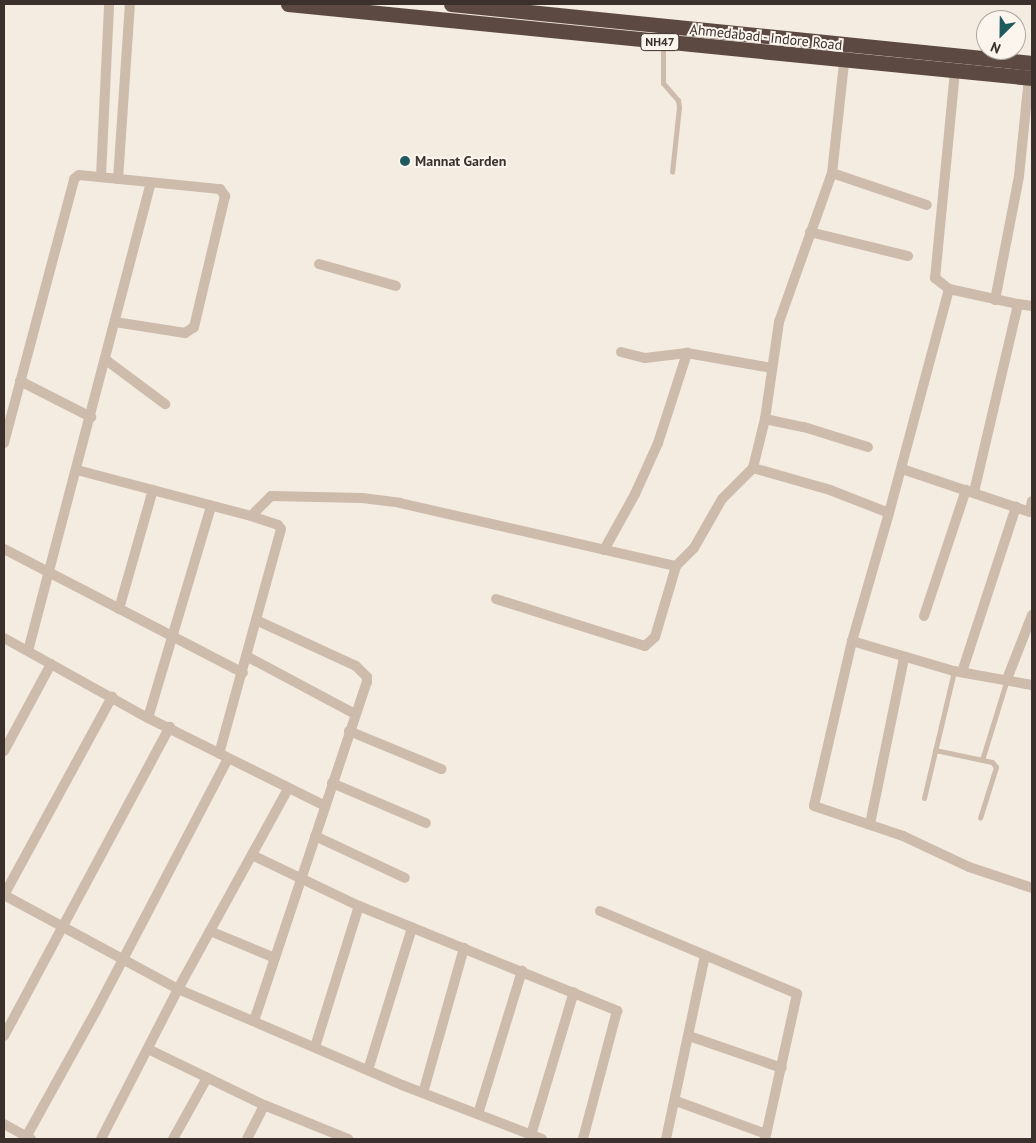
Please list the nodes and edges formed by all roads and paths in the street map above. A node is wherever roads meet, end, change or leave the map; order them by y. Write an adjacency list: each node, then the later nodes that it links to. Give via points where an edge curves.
1 (109, 4): 12 (street)
2 (130, 4): 13 (street)
3 (288, 4): 5 (highway, Ahmedabad - Indore Road / NH47)
4 (451, 4): 6 (highway, Ahmedabad - Indore Road / NH47)
5 (663, 42): 7 (highway, Ahmedabad - Indore Road / NH47); 10 (lane, via 663,83 678,100)
6 (846, 44): 7 (street); 9 (highway, Ahmedabad - Indore Road / NH47)
7 (844, 61): 8 (highway, Ahmedabad - Indore Road / NH47); 11 (street)
8 (955, 71): 9 (highway, Ahmedabad - Indore Road / NH47); 20 (street, via 935,278)
9 (1031, 73): 21 (street, via 1018,176)
10 (672, 172)
11 (832, 173): 15 (street); 16 (street)
12 (101, 176): 13 (street); 29 (street, via 79,175 70,186)
13 (118, 179): 14 (street)
14 (151, 183): 24 (street); 24 (street, via 216,188 224,192 196,323 185,333)
15 (927, 206)
16 (810, 232): 17 (street); 28 (street, via 778,322)
17 (908, 256)
18 (319, 264): 19 (street)
19 (396, 286)
20 (949, 289): 21 (street); 36 (street)
21 (995, 300): 22 (street)
22 (1018, 304): 23 (street); 39 (street)
23 (1032, 306)
24 (115, 322): 27 (street)
25 (621, 352): 26 (street, via 645,358)
26 (687, 353): 28 (street); 47 (street, via 658,443)
27 (106, 360): 30 (street); 31 (street)
28 (772, 368): 32 (street)
29 (20, 381): 31 (street); 33 (street)
30 (165, 404)
31 (91, 417): 37 (street)
32 (765, 419): 34 (street, via 804,427); 35 (street)
33 (4, 443)
34 (868, 447)
35 (753, 468): 44 (street, via 830,490); 48 (street, via 722,499 694,548)
36 (902, 469): 39 (street); 44 (street)
37 (77, 470): 38 (street); 49 (street)
38 (153, 490): 41 (street); 51 (street)
39 (970, 491): 42 (street); 53 (street)
40 (1032, 501): 43 (street)
41 (211, 506): 45 (street); 55 (street)
42 (1016, 507): 43 (street); 62 (street)
43 (1031, 512)
44 (889, 513): 57 (street)
45 (251, 516): 47 (street, via 271,496 362,498 400,503); 54 (street, via 278,525 282,535)
46 (4, 549): 49 (street)
47 (604, 550): 48 (street)
48 (676, 566): 50 (street, via 655,637 645,646)
49 (48, 573): 51 (street); 58 (street)
50 (496, 598)
51 (119, 609): 55 (street)
52 (1032, 615): 64 (street)
53 (924, 616)
54 (258, 621): 59 (street); 67 (street, via 363,671 367,682)
55 (173, 637): 63 (street); 68 (street)
56 (4, 638): 58 (street)
57 (852, 640): 60 (street); 82 (street, via 814,806)
58 (28, 651): 61 (street)
59 (248, 657): 63 (street); 67 (street)
60 (904, 658): 62 (street); 82 (street)
61 (51, 664): 66 (street); 72 (street)
62 (958, 672): 64 (street); 71 (lane)
63 (243, 673): 73 (street)
64 (1006, 678): 65 (street); 74 (lane)
65 (1032, 685)
66 (112, 697): 68 (street); 88 (street)
67 (355, 714): 70 (street)
68 (148, 718): 69 (street)
69 (170, 727): 73 (street); 92 (street)
70 (349, 731): 75 (street); 76 (street)
71 (935, 750): 74 (lane); 78 (lane)
72 (4, 751)
73 (223, 756): 77 (street); 97 (street)
74 (982, 760): 80 (lane, via 996,767)
75 (441, 770)
76 (332, 784): 79 (street); 81 (street)
77 (288, 789): 79 (street); 84 (street)
78 (924, 798)
79 (324, 806): 83 (street)
80 (980, 818)
81 (426, 823)
82 (870, 824): 87 (street, via 969,867)
83 (315, 836): 85 (street); 86 (street)
84 (252, 855): 86 (street); 93 (street)
85 (405, 878)
86 (301, 880): 89 (street); 96 (street)
87 (1032, 888)
88 (4, 895): 92 (street)
89 (358, 906): 91 (street); 104 (street)
90 (600, 912): 95 (street)
91 (412, 928): 94 (street); 107 (street)
92 (64, 929): 97 (street); 102 (street)
93 (210, 931): 96 (street); 99 (street)
94 (464, 948): 98 (street); 109 (street)
95 (704, 954): 103 (street); 106 (street, via 797,994)
96 (274, 958): 101 (street)
97 (123, 961): 99 (street); 117 (street)
98 (522, 971): 100 (street); 112 (street)
99 (178, 989): 101 (street); 105 (street)
100 (574, 992): 115 (street); 123 (street, via 617,1011)
101 (254, 1021): 104 (street)
102 (4, 1036)
103 (689, 1036): 106 (street); 110 (street)
104 (315, 1047): 107 (street)
105 (148, 1049): 108 (street); 118 (street)
106 (782, 1068): 116 (street)
107 (368, 1070): 109 (street)
108 (207, 1078): 111 (street); 119 (street)
109 (423, 1093): 112 (street)
110 (676, 1101): 116 (street); 124 (street)
111 (264, 1104): 114 (street); 120 (street)
112 (478, 1114): 115 (street)
113 (4, 1124): 117 (street)
114 (326, 1135): 121 (street)
115 (532, 1135): 122 (street)
116 (766, 1137)
117 (28, 1138)
118 (101, 1139)
119 (173, 1139)
120 (247, 1139)
121 (348, 1139)
122 (542, 1139)
123 (583, 1139)
124 (666, 1139)

